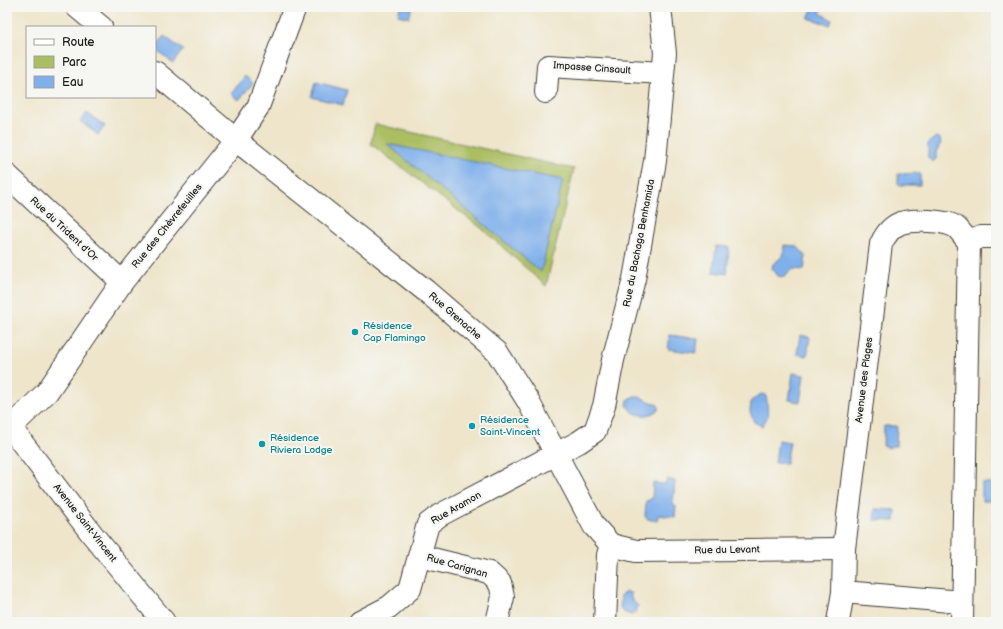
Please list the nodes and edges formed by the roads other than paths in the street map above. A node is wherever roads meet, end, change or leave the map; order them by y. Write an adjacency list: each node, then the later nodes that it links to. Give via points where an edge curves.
1 (77, 7): 4 (street)
2 (295, 7): 8 (street, Rue des Chèvrefeuilles, via 258,107)
3 (660, 7): 6 (street, Rue du Bachaga Benhamida, via 665,53)
4 (100, 26)
5 (156, 73): 8 (street, Rue Grenache)
6 (663, 73): 7 (street, Impasse Cinsault, via 548,66); 14 (street, Rue du Bachaga Benhamida, via 655,161 634,279 604,406 595,431)
7 (546, 92)
8 (236, 140): 12 (street, Rue des Chèvrefeuilles); 14 (street, Rue Grenache, via 426,291 497,352 528,401)
9 (7, 175): 12 (street, Rue du Trident d'Or)
10 (996, 237): 11 (street, via 981,237)
11 (969, 242): 16 (street, Avenue des Plages, via 957,228 946,223 911,220 892,227 881,244); 19 (street)
12 (122, 282): 13 (street, Rue des Chèvrefeuilles, via 47,392)
13 (9, 425): 20 (street, Avenue Saint-Vincent, via 92,534)
14 (556, 454): 15 (street, Rue Grenache, via 594,526); 17 (street, Rue Aramon, via 440,515 428,524)
15 (611, 546): 16 (street, Rue du Levant, via 636,551); 23 (street, via 608,555)
16 (844, 549): 18 (street, Avenue des Plages)
17 (420, 556): 21 (street, Rue Aramon, via 410,589 389,607); 22 (street, Rue Carignan, via 489,573 500,583 503,597)
18 (843, 592): 19 (street); 24 (street, Avenue des Plages)
19 (962, 612)
20 (164, 622)
21 (360, 622)
22 (497, 622)
23 (605, 622)
24 (838, 622)

